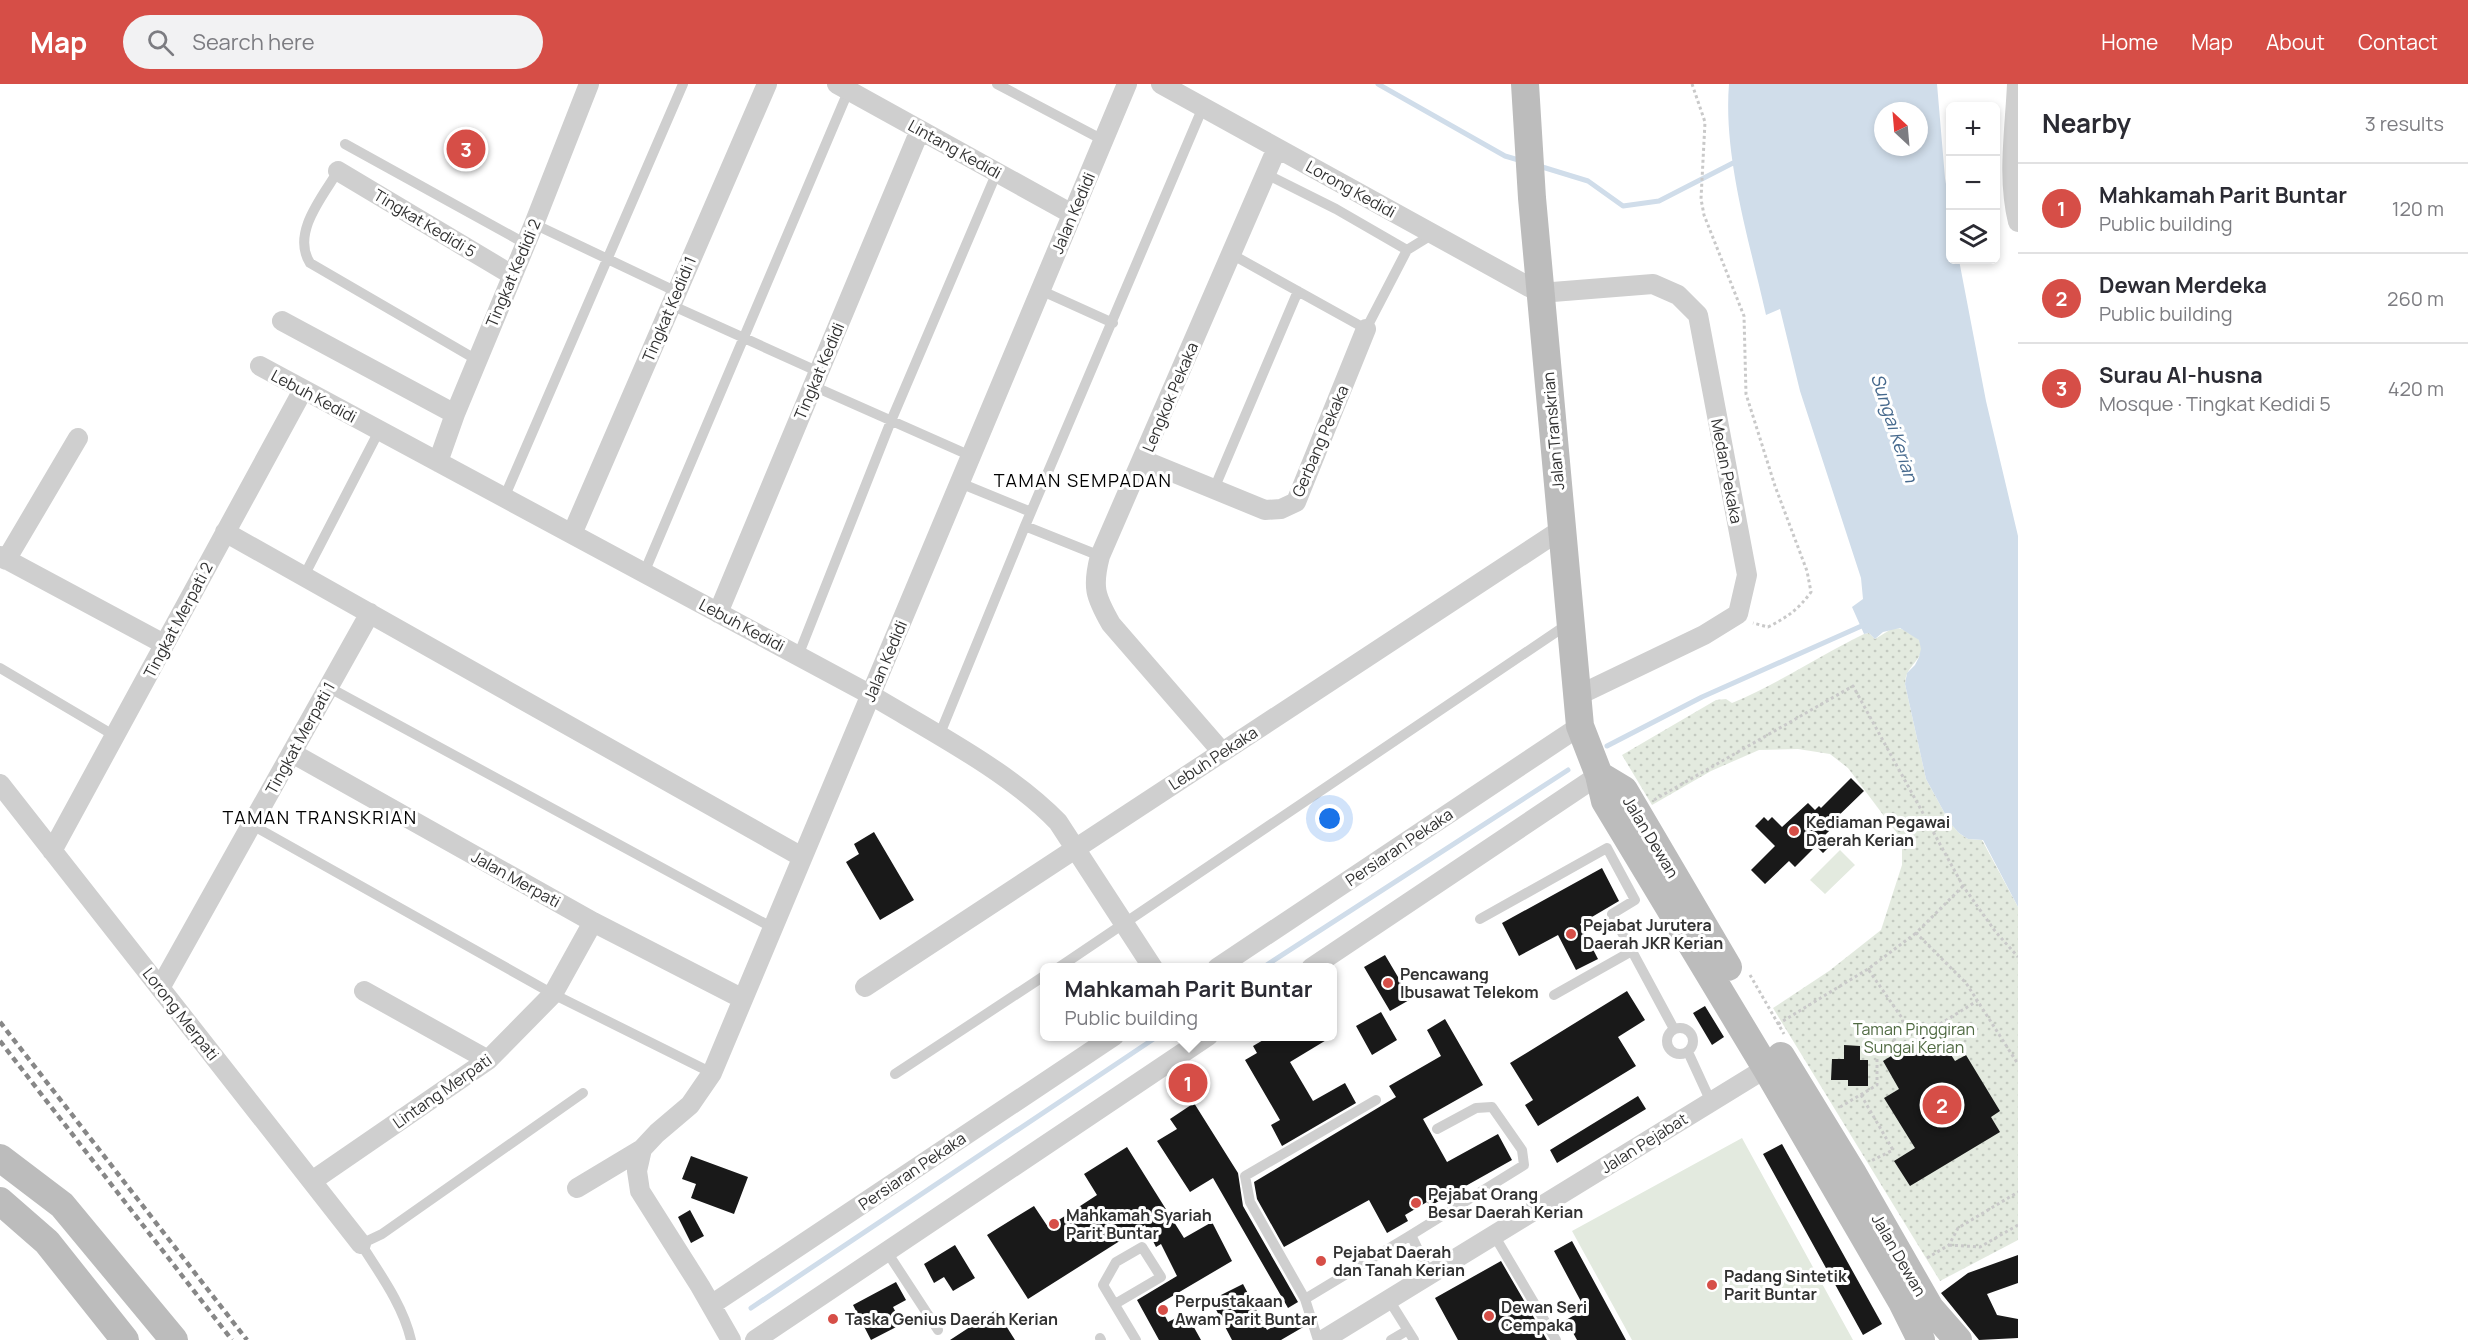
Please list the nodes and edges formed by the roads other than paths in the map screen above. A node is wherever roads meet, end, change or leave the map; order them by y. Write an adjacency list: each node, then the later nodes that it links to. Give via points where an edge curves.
1 (589, 84): 20 (street, Tingkat Kedidi 2)
2 (683, 84): 25 (lane)
3 (767, 84): 30 (street, Tingkat Kedidi 1)
4 (997, 84): 12 (lane)
5 (1127, 84): 12 (street, Jalan Kedidi)
6 (1161, 84): 10 (street, Lorong Kedidi)
7 (1525, 84): 29 (main road, Jalan Transkrian)
8 (2017, 84): 19 (street, via 2011,177)
9 (846, 86): 11 (street, Lintang Kedidi); 34 (lane)
10 (1203, 107): 14 (street, Lorong Kedidi); 32 (lane)
11 (920, 130): 16 (street, Lintang Kedidi); 37 (street, Tingkat Kedidi)
12 (1103, 140): 18 (street, Jalan Kedidi)
13 (345, 144): 22 (lane)
14 (1277, 148): 17 (street, Lengkok Pekaka); 21 (street, Lorong Kedidi)
15 (338, 171): 26 (street, Tingkat Kedidi 5); 35 (lane, via 307,226 303,242 310,263)
16 (997, 172): 18 (street, Lintang Kedidi); 40 (lane)
17 (1266, 174): 23 (lane); 24 (street, Lengkok Pekaka)
18 (1072, 214): 27 (street, Jalan Kedidi)
19 (2018, 222)
20 (534, 224): 22 (street, Tingkat Kedidi 2); 25 (lane)
21 (1433, 234): 23 (lane); 29 (street, Lorong Kedidi)
22 (526, 244): 26 (street, Tingkat Kedidi 2)
23 (1407, 250): 33 (lane)
24 (1231, 254): 28 (lane); 44 (street, Lengkok Pekaka)
25 (607, 259): 30 (lane); 48 (lane)
26 (512, 275): 35 (street, Tingkat Kedidi 2)
27 (1040, 290): 32 (lane); 43 (street, Jalan Kedidi)
28 (1298, 291): 33 (lane); 47 (lane)
29 (1540, 293): 51 (main road, Jalan Transkrian); 66 (street, Medan Pekaka, via 1653,284 1678,296 1698,315 1747,575 1738,614 1704,635)
30 (674, 299): 34 (lane); 53 (street, Tingkat Kedidi 1)
31 (282, 321): 39 (street)
32 (1113, 323): 49 (lane)
33 (1366, 329): 47 (street, Gerbang Pekaka, via 1296,502 1281,509 1265,510)
34 (744, 338): 37 (lane); 56 (lane)
35 (477, 360): 39 (street, Tingkat Kedidi 2)
36 (260, 366): 38 (street, Lebuh Kedidi)
37 (816, 379): 40 (lane); 59 (street, Tingkat Kedidi)
38 (303, 390): 41 (street, Lebuh Kedidi); 52 (street, Tingkat Merpati 2)
39 (455, 414): 45 (street, Tingkat Kedidi 2)
40 (891, 421): 43 (lane); 62 (lane)
41 (379, 431): 45 (street, Lebuh Kedidi); 57 (lane)
42 (78, 438): 55 (street)
43 (971, 456): 46 (street, Jalan Kedidi)
44 (1143, 460): 47 (street, Gerbang Pekaka); 54 (street, Lengkok Pekaka)
45 (438, 462): 48 (street, Lebuh Kedidi)
46 (960, 483): 49 (lane); 65 (street, Jalan Kedidi)
47 (1214, 489)
48 (504, 498): 53 (street, Lebuh Kedidi)
49 (1031, 512): 50 (lane)
50 (1025, 526): 54 (lane); 69 (lane)
51 (1562, 529): 60 (main road, Jalan Transkrian); 70 (street, Lebuh Pekaka)
52 (225, 532): 57 (street); 61 (street, Tingkat Merpati 2)
53 (572, 534): 56 (street, Lebuh Kedidi)
54 (1100, 555): 70 (street, Lengkok Pekaka, via 1094,578 1098,602 1111,624)
55 (3, 558): 61 (street)
56 (644, 573): 59 (street, Lebuh Kedidi)
57 (304, 576): 58 (street)
58 (370, 613): 64 (street, Tingkat Merpati 1); 77 (street)
59 (718, 613): 62 (street, Lebuh Kedidi)
60 (1571, 622): 66 (main road, Jalan Transkrian); 80 (lane)
61 (164, 644): 68 (street, Tingkat Merpati 2)
62 (798, 656): 65 (street, Lebuh Kedidi)
63 (0, 668): 68 (lane)
64 (328, 687): 71 (street, Tingkat Merpati 1); 81 (lane)
65 (871, 695): 69 (street, Lebuh Kedidi); 77 (street, Jalan Kedidi)
66 (1577, 696): 67 (main road, Jalan Transkrian)
67 (1580, 726): 72 (main road, Jalan Transkrian); 85 (street, Persiaran Pekaka)
68 (115, 736): 76 (street, Tingkat Merpati 2)
69 (939, 736): 75 (street, Lebuh Kedidi, via 1039,802)
70 (1222, 752): 75 (street, Lebuh Pekaka)
71 (292, 753): 74 (street, Tingkat Merpati 1); 79 (street, Jalan Merpati)
72 (1599, 775): 86 (street); 99 (main road, Jalan Dewan, via 1605,801); 99 (main road, Jalan Dewan, via 1624,790)
73 (0, 784): 76 (street, Lorong Merpati)
74 (252, 825): 89 (street, Tingkat Merpati 1); 91 (lane)
75 (1076, 848): 80 (street, Lebuh Kedidi); 88 (street, Lebuh Pekaka)
76 (52, 851): 89 (street, Lorong Merpati)
77 (802, 857): 81 (street, Jalan Kedidi)
78 (1480, 919): 82 (lane, via 1607,848 1635,900 1612,914)
79 (592, 922): 91 (street, Lintang Merpati); 93 (street, Jalan Merpati)
80 (1125, 923): 83 (lane); 84 (street, Lebuh Kedidi)
81 (773, 928): 93 (street, Jalan Kedidi)
82 (1632, 951): 92 (lane); 94 (lane)
83 (1065, 963)
84 (1150, 963)
85 (1224, 963)
86 (1318, 963)
87 (1040, 979): 101 (lane)
88 (865, 987)
89 (160, 988): 110 (street, Lorong Merpati)
90 (364, 991): 98 (street)
91 (553, 994): 98 (street, Lintang Merpati); 100 (lane)
92 (1554, 995)
93 (743, 999): 100 (street, Jalan Kedidi)
94 (1674, 1029): 97 (lane, via 1682,1028 1692,1035); 97 (lane, via 1667,1038 1669,1049 1679,1055)
95 (1107, 1041): 121 (street, Persiaran Pekaka)
96 (1201, 1041): 116 (street)
97 (1688, 1052): 104 (lane)
98 (488, 1060): 110 (street, Lintang Merpati)
99 (1774, 1063): 104 (street, Jalan Pejabat); 108 (main road, Jalan Dewan)
100 (712, 1073): 106 (street, Jalan Kedidi, via 690,1105)
101 (895, 1074)
102 (583, 1093): 115 (lane)
103 (1376, 1100): 118 (lane, via 1245,1176 1250,1202)
104 (1711, 1102): 114 (street, Jalan Pejabat)
105 (1437, 1129): 113 (lane, via 1476,1108 1492,1107 1522,1150 1524,1165)
106 (642, 1149): 111 (street, Jalan Kedidi); 121 (street, via 637,1171 640,1191)
107 (0, 1158): 126 (main road, via 62,1204)
108 (1842, 1177): 134 (main road, Jalan Dewan); 135 (main road, Jalan Dewan, via 1930,1308)
109 (0, 1180): 125 (main road, via 61,1225)
110 (312, 1181): 115 (street, Lorong Merpati)
111 (577, 1188)
112 (0, 1201): 124 (main road, via 47,1242)
113 (1410, 1235): 117 (lane); 118 (lane)
114 (1494, 1235): 117 (street, Jalan Pejabat); 133 (lane)
115 (361, 1245): 127 (lane, via 408,1325)
116 (887, 1252): 122 (lane); 129 (street)
117 (1430, 1275): 119 (street, Jalan Pejabat)
118 (1305, 1299): 131 (lane)
119 (1389, 1300): 123 (lane); 131 (street, Jalan Pejabat)
120 (1115, 1304): 120 (lane, via 1103,1285 1116,1262 1142,1247 1161,1277); 130 (lane)
121 (711, 1305): 128 (street)
122 (938, 1330)
123 (1411, 1335): 132 (lane)
124 (125, 1340)
125 (153, 1340)
126 (174, 1340)
127 (411, 1340)
128 (731, 1340)
129 (756, 1340)
130 (1136, 1340)
131 (1321, 1340)
132 (1391, 1340)
133 (1556, 1340)
134 (1921, 1340)
135 (1958, 1340)

